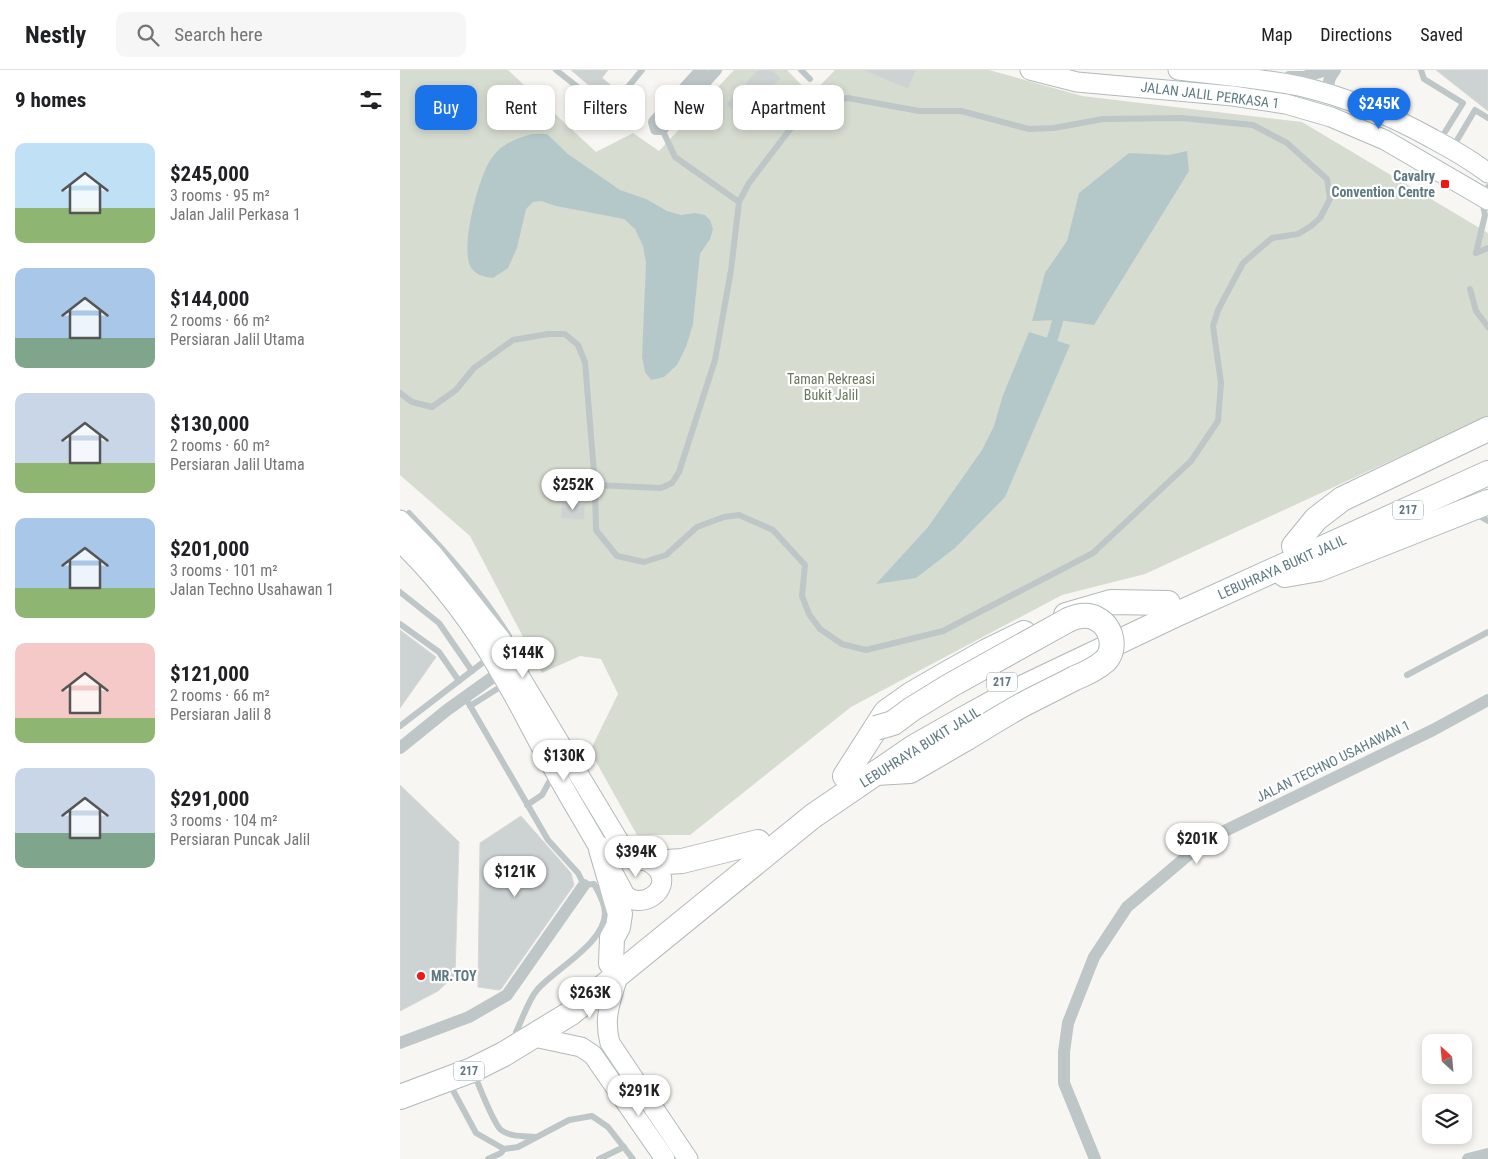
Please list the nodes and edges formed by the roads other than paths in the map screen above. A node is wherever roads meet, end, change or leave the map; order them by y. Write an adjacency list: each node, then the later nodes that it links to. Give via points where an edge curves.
1 (556, 70): 2 (lane, via 608,111)
2 (642, 70)
3 (701, 70): 15 (street)
4 (716, 70): 16 (street)
5 (801, 70): 13 (lane)
6 (1073, 70): 11 (main road); 14 (main road)
7 (1178, 70): 12 (main road, JALAN JALIL PERKASA 1)
8 (1326, 70): 12 (street, via 1304,77)
9 (1336, 70): 17 (street, via 1330,76)
10 (1421, 70): 20 (lane, via 1424,79 1463,103)
11 (1038, 72): 14 (main road, JALAN JALIL PERKASA 1)
12 (1287, 76): 17 (main road, JALAN JALIL PERKASA 1)
13 (810, 79)
14 (1095, 84): 22 (main road, JALAN JALIL PERKASA 1, via 1286,104 1331,117 1385,140)
15 (687, 85)
16 (702, 85)
17 (1330, 95): 20 (main road, JALAN JALIL PERKASA 1, via 1390,116)
18 (1488, 118): 20 (lane, via 1475,110 1466,128)
19 (662, 130): 23 (lane, via 674,157)
20 (1445, 146): 21 (main road, JALAN JALIL PERKASA 1)
21 (1488, 173)
22 (1486, 194): 24 (lane, via 1485,215 1476,253)
23 (739, 202): 31 (lane, via 715,360 679,472 672,482 660,488); 31 (lane, via 748,183 801,115 826,102 848,98 919,111 961,111 1029,129 1104,119 1182,118 1253,125 1287,143 1327,179 1330,199 1320,218 1311,226 1298,234 1272,238 1243,263 1213,326 1221,383 1218,421 1191,460 1093,553 943,631 866,650 842,644 820,628 809,614 802,596 805,565 773,530 739,516 724,517 696,527 666,555 644,562 617,556 596,530)
24 (1488, 248)
25 (1470, 289): 26 (lane, via 1476,311)
26 (1488, 326)
27 (400, 393): 31 (lane, via 412,402 432,407 456,390 474,368 513,340 565,334 578,345 585,362)
28 (1488, 429): 35 (highway, via 1342,500 1316,519)
29 (1488, 458): 35 (highway, LEBUHRAYA BUKIT JALIL / 217)
30 (1488, 473): 36 (highway, LEBUHRAYA BUKIT JALIL / 217)
31 (595, 485)
32 (1482, 511): 36 (highway, via 1318,569)
33 (404, 516): 42 (main road, via 502,641)
34 (400, 542): 42 (main road, via 422,563)
35 (1294, 546): 38 (highway, LEBUHRAYA BUKIT JALIL / 217)
36 (1251, 581): 51 (highway, LEBUHRAYA BUKIT JALIL / 217, via 1009,694 914,747)
37 (400, 592): 41 (lane, via 439,623)
38 (1168, 603): 48 (highway, via 1111,602 1040,625 910,695 886,712); 52 (highway, LEBUHRAYA BUKIT JALIL / 217, via 961,704)
39 (400, 624): 44 (lane, via 439,652)
40 (1488, 632): 43 (lane)
41 (472, 671): 42 (lane); 44 (lane)
42 (504, 671): 46 (street); 50 (main road); 56 (main road, via 623,848)
43 (1407, 674)
44 (459, 681): 47 (lane)
45 (1488, 700): 74 (street, JALAN TECHNO USAHAWAN 1, via 1206,840 1128,906 1094,957 1068,1023 1064,1052 1064,1083)
46 (467, 702): 49 (street); 53 (lane)
47 (400, 726)
48 (876, 728): 51 (highway, bridge, via 893,723 951,685 1068,620 1088,616 1105,625 1112,643 1105,661 910,770); 52 (highway)
49 (400, 748)
50 (555, 772): 53 (lane, via 542,795); 55 (main road)
51 (874, 774): 58 (highway, LEBUHRAYA BUKIT JALIL / 217, via 813,816)
52 (845, 776): 54 (highway, LEBUHRAYA BUKIT JALIL / 217)
53 (527, 805): 57 (lane, via 548,840 578,873)
54 (758, 842): 56 (highway, via 682,861); 58 (highway, LEBUHRAYA BUKIT JALIL / 217)
55 (601, 849): 56 (main road, via 625,894 636,901 651,898 661,885 658,870); 58 (highway, via 620,914 612,938)
56 (643, 858)
57 (584, 885): 59 (lane, via 594,884 602,899 605,913 602,925 596,938 536,991); 60 (street, via 507,995 468,1017)
58 (615, 969): 59 (highway, LEBUHRAYA BUKIT JALIL / 217, via 557,1005); 73 (main road, via 606,1029 610,1043)
59 (525, 1034): 61 (highway, LEBUHRAYA BUKIT JALIL / 217, via 504,1054); 63 (highway, LEBUHRAYA BUKIT JALIL / 217); 72 (main road, via 581,1047 593,1055)
60 (400, 1043)
61 (472, 1070): 62 (highway, LEBUHRAYA BUKIT JALIL / 217); 65 (lane, via 501,1130 516,1136)
62 (447, 1080): 64 (highway, LEBUHRAYA BUKIT JALIL / 217); 67 (lane, via 476,1133)
63 (400, 1082)
64 (400, 1097)
65 (536, 1137): 66 (lane, via 569,1120 592,1116 608,1127); 67 (lane, via 518,1147)
66 (624, 1146): 70 (lane); 71 (lane)
67 (504, 1149): 69 (lane)
68 (1488, 1154): 75 (street)
69 (488, 1159)
70 (599, 1159)
71 (633, 1159)
72 (665, 1159)
73 (688, 1159)
74 (1095, 1159)
75 (1468, 1159)

